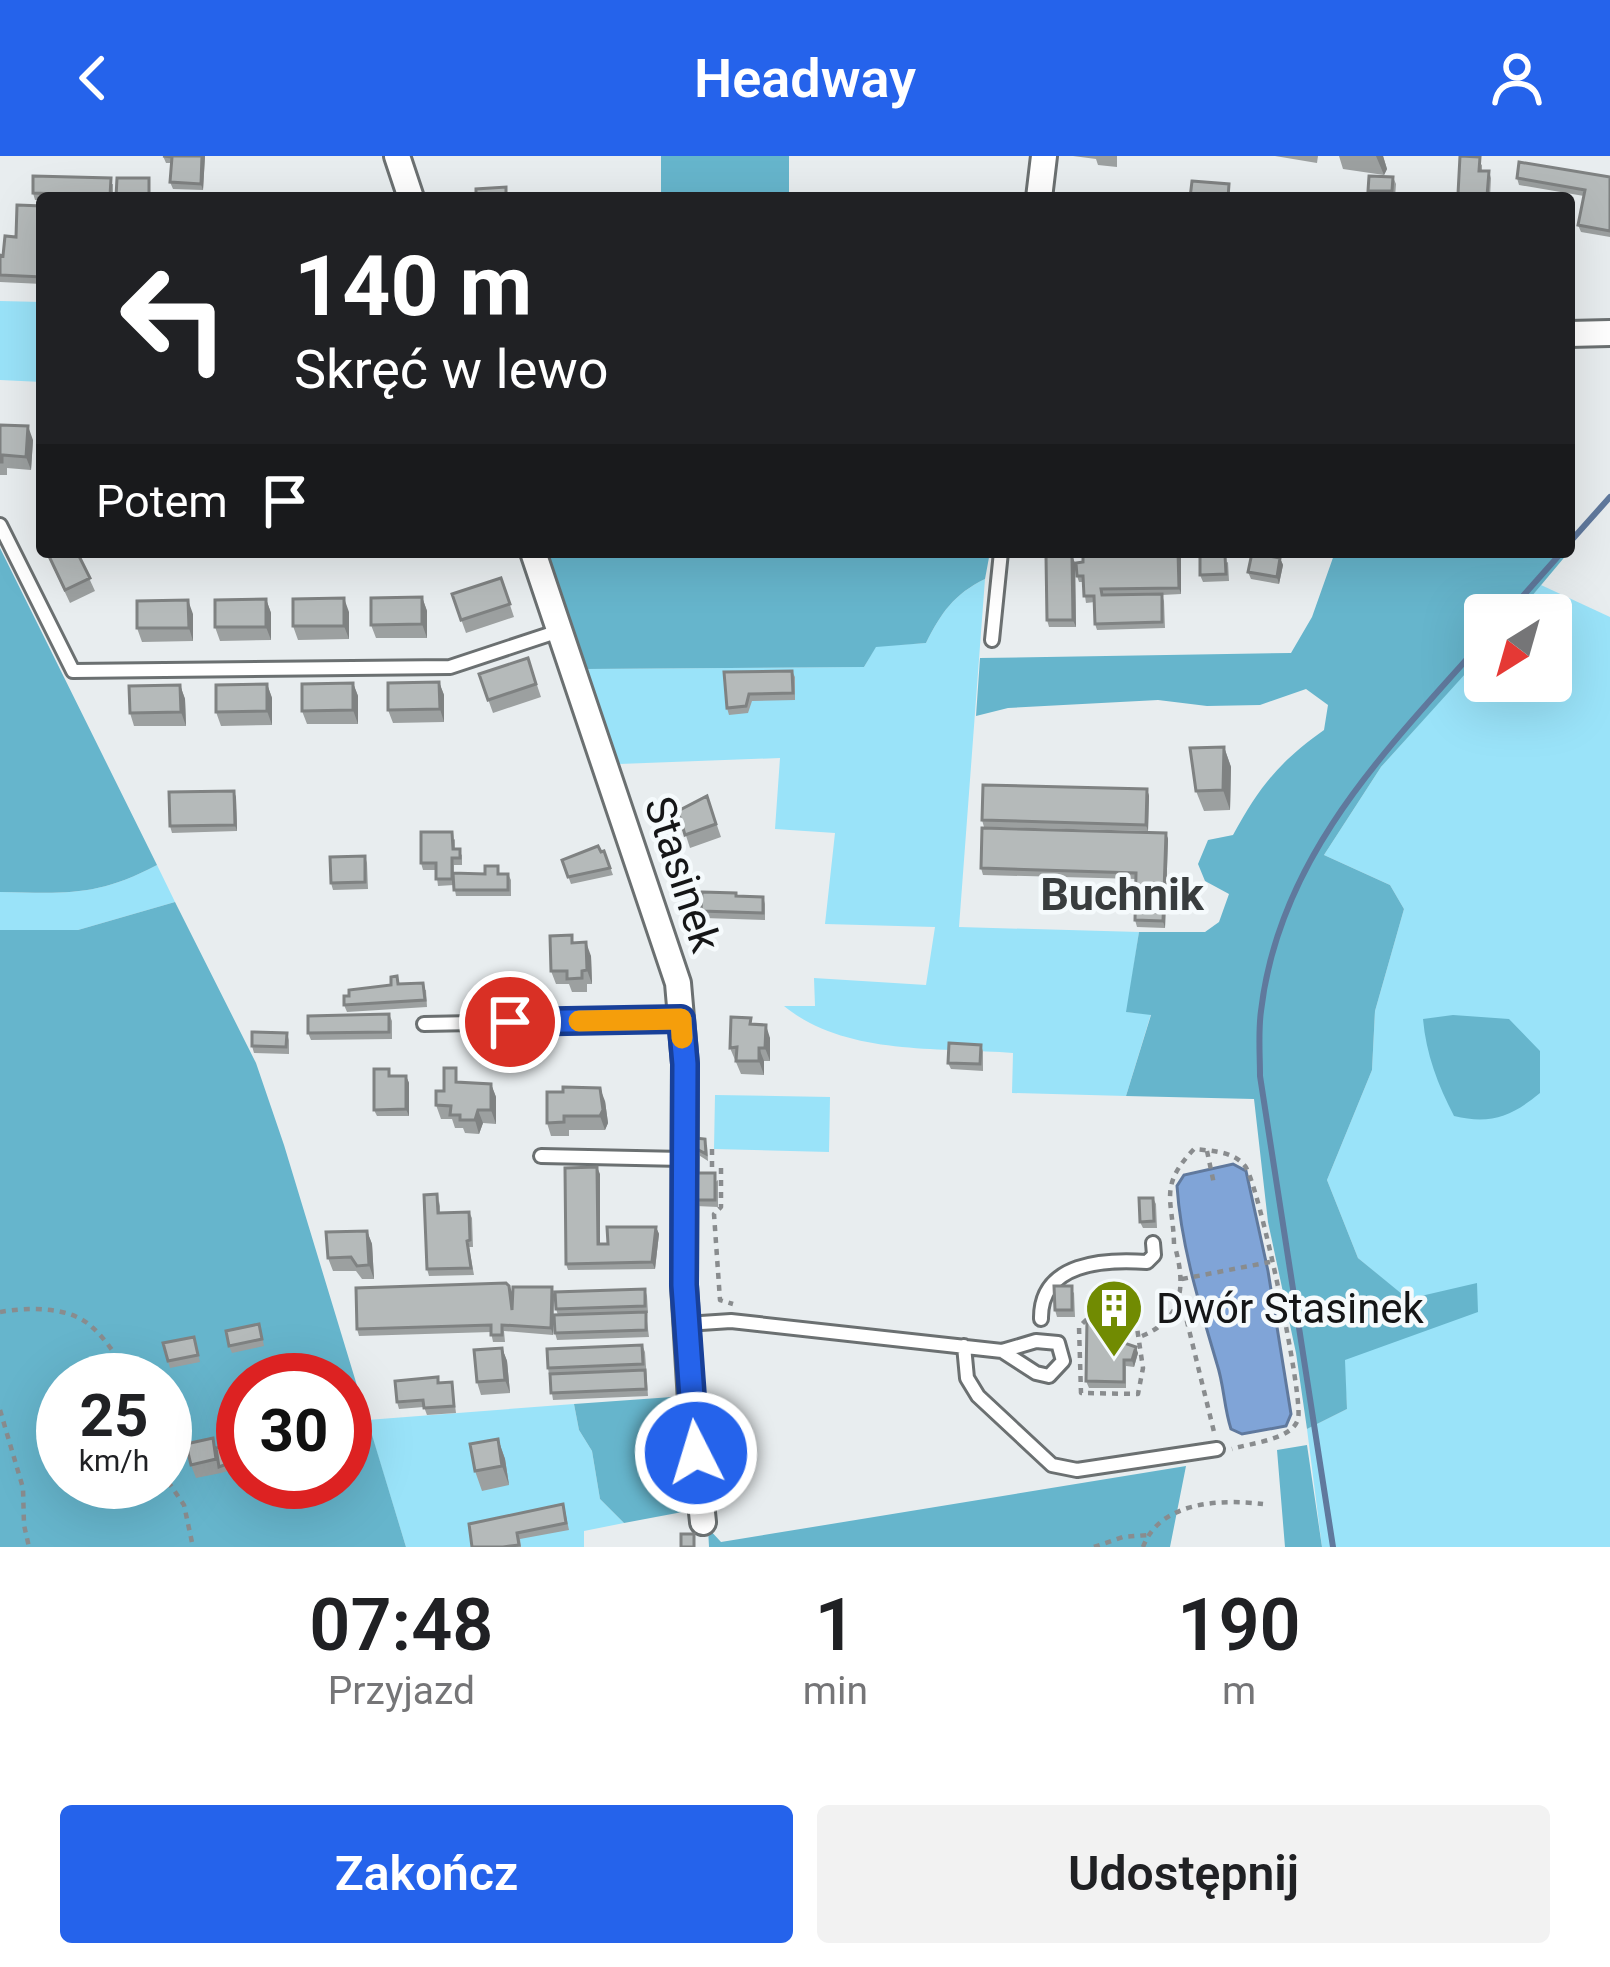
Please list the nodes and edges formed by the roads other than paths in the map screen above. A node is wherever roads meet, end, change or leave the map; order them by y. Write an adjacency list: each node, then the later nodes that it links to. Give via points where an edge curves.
1 (397, 156): 3 (street)
2 (1044, 156): 4 (street)
3 (409, 192)
4 (1040, 192)
5 (1610, 333): 6 (street)
6 (1575, 334)
7 (0, 525): 10 (lane, via 73,671 450,667)
8 (535, 558): 10 (street, Stasinek)
9 (1000, 558): 11 (lane)
10 (560, 631): 12 (street, Stasinek, via 678,983)
11 (992, 640)
12 (681, 1019): 13 (lane); 15 (street, Stasinek)
13 (424, 1024)
14 (541, 1156): 15 (lane)
15 (683, 1159): 18 (street, Stasinek)
16 (1153, 1243): 17 (lane, via 1147,1262 1070,1270 1043,1297)
17 (1041, 1319)
18 (686, 1324): 19 (lane, via 731,1321); 22 (street, Stasinek)
19 (964, 1346): 20 (lane); 21 (lane, via 978,1396 1052,1465 1077,1470)
20 (1002, 1351): 20 (lane, via 1048,1376 1063,1361 1058,1343 1047,1340)
21 (1217, 1449)
22 (703, 1522)

